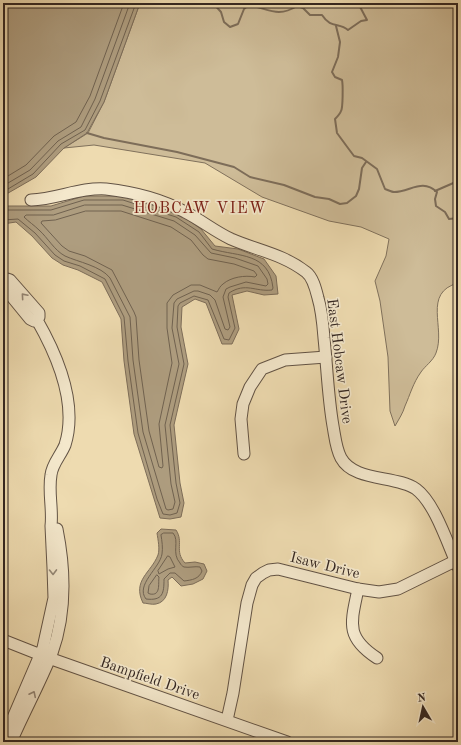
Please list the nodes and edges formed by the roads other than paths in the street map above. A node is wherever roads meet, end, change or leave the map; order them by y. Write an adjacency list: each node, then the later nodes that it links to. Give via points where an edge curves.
1 (31, 200): 5 (street, East Hobcaw Drive, via 96,188 134,193 185,212 217,233 283,258 308,273 313,283 319,299)
2 (3, 281): 4 (street, one-way to 2, via 39,313 10,280)
3 (3, 286): 4 (street, via 30,319)
4 (37, 320): 10 (street, via 61,370 67,400 68,424 65,445 51,474 54,598 43,648)
5 (326, 357): 6 (street, via 285,360 262,369 243,404 241,419); 7 (street, East Hobcaw Drive, via 330,410 341,458 349,467 366,475 412,487 423,495)
6 (244, 454)
7 (457, 564): 8 (street, Isaw Drive, via 393,590 379,592)
8 (358, 589): 11 (street, via 352,629 366,651); 12 (street, Isaw Drive, via 278,569 269,570 256,578 247,603)
9 (3, 640): 10 (street, Bampfield Drive)
10 (45, 657): 12 (street, Bampfield Drive); 13 (street); 14 (street, one-way to 10)
11 (378, 658)
12 (227, 720): 15 (street, Bampfield Drive)
13 (3, 741)
14 (11, 742)
15 (287, 742)

